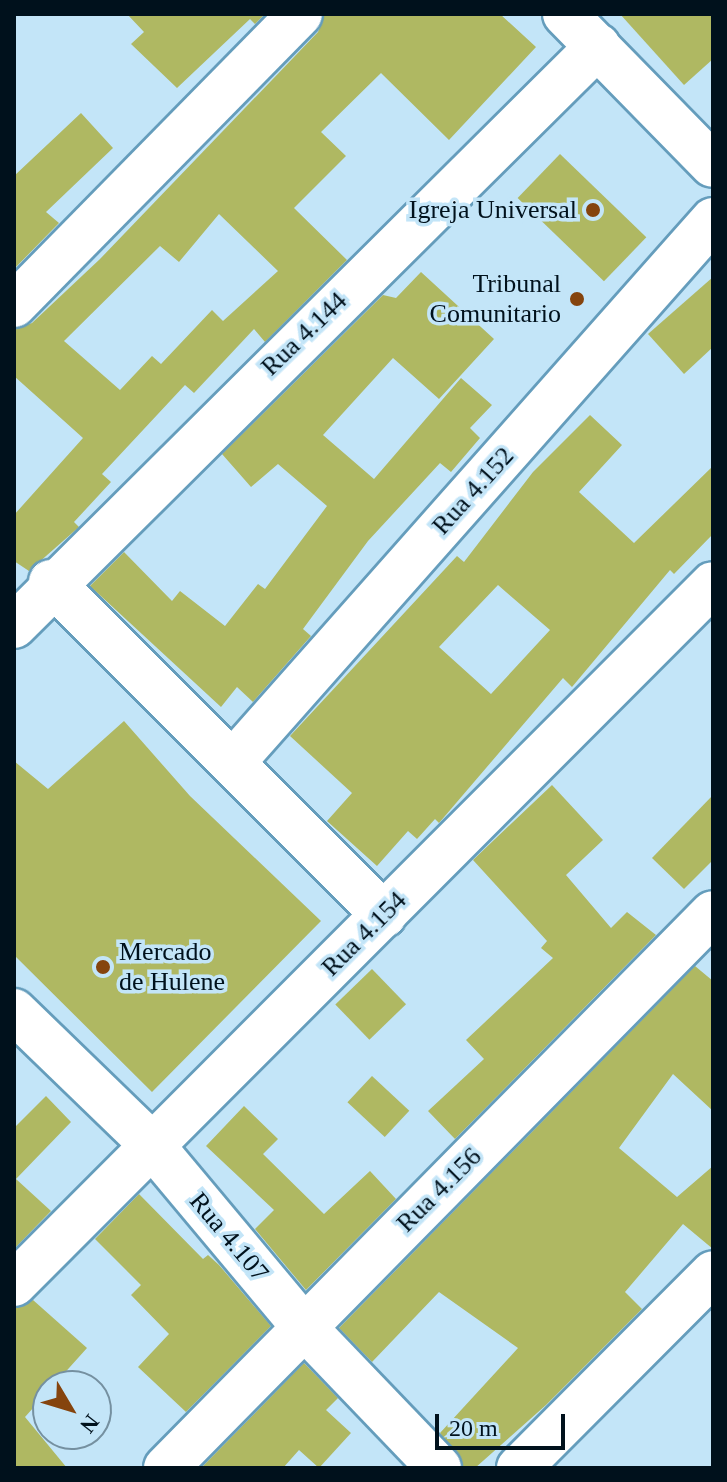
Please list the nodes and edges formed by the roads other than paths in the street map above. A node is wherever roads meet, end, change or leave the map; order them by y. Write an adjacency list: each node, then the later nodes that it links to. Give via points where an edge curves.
1 (300, 14): 6 (street)
2 (565, 14): 3 (street)
3 (598, 46): 4 (street); 7 (street, Rua 4.144)
4 (713, 165)
5 (713, 220): 10 (street, Rua 4.152)
6 (14, 305)
7 (51, 582): 9 (street, Rua 4.144); 10 (street)
8 (713, 584): 12 (street, Rua 4.154)
9 (14, 626)
10 (233, 762): 12 (street)
11 (713, 913): 17 (street, Rua 4.156)
12 (384, 915): 14 (street, Rua 4.154)
13 (14, 1011): 14 (street, Rua 4.107)
14 (150, 1143): 16 (street, Rua 4.154); 17 (street, Rua 4.107)
15 (713, 1273): 20 (street)
16 (14, 1284)
17 (304, 1327): 18 (street, Rua 4.156); 19 (street, Rua 4.107)
18 (166, 1468)
19 (439, 1468)
20 (519, 1468)

